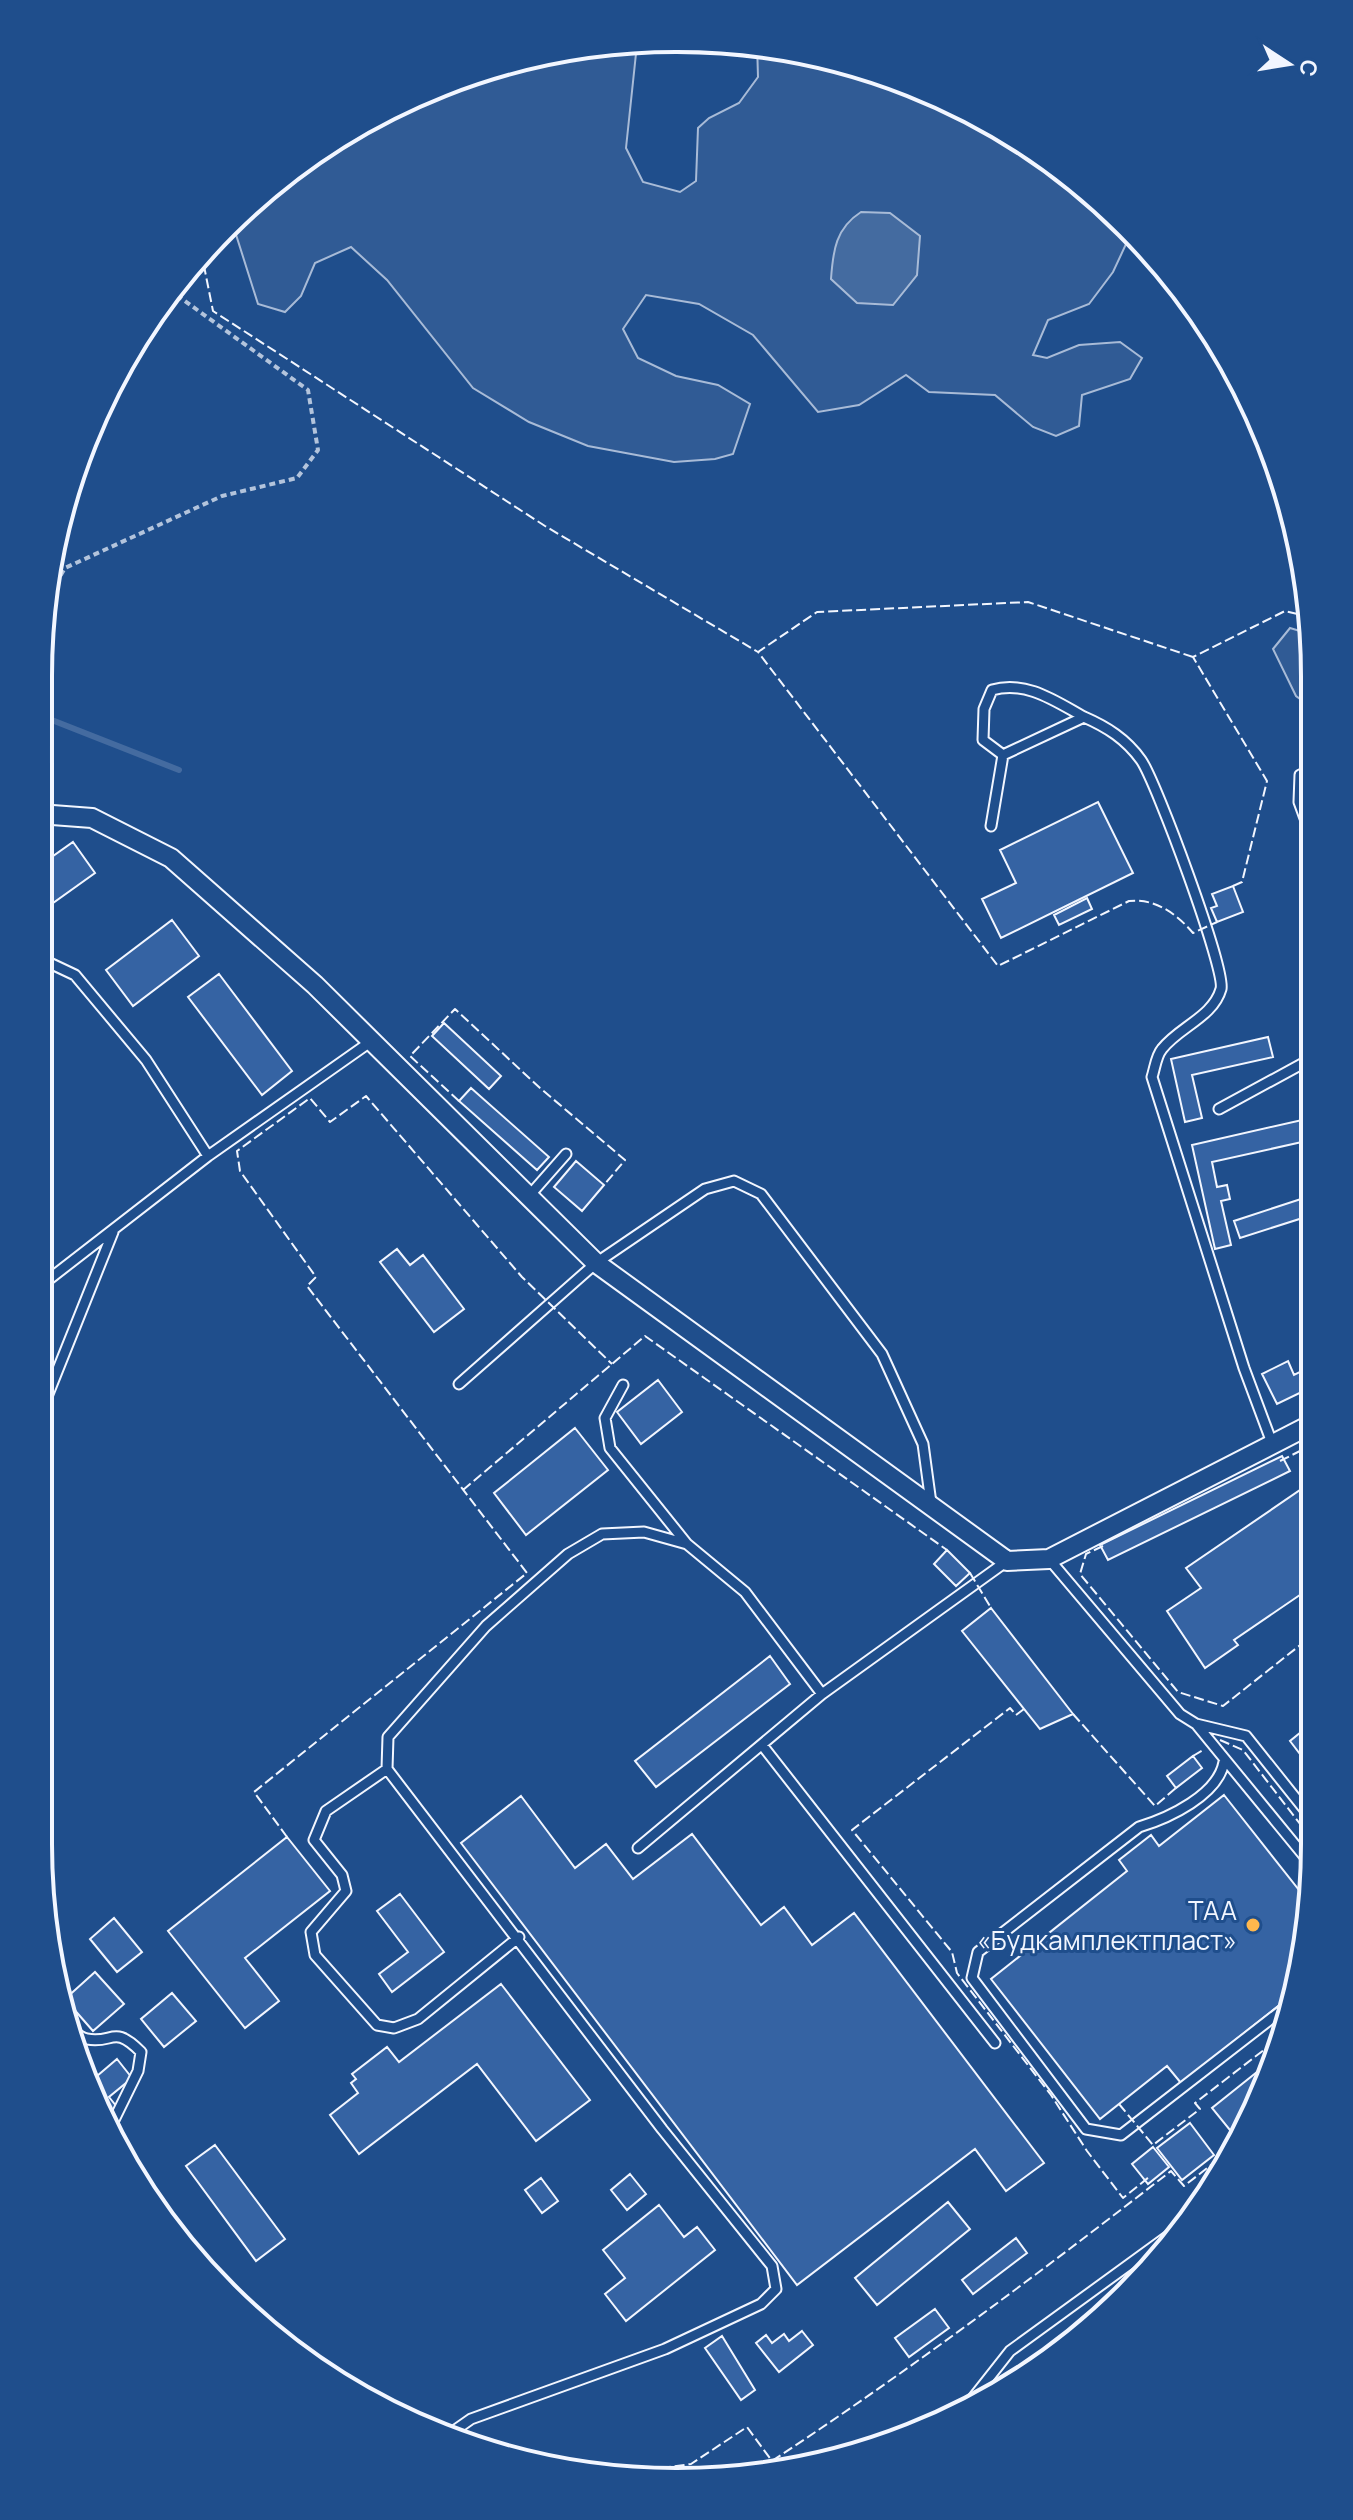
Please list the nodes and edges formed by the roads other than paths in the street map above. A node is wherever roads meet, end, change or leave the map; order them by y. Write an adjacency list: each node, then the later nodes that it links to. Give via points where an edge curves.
1 (1084, 717): 2 (lane); 2 (lane, via 1040,693 1008,685 992,690 984,709 983,740); 21 (lane, via 1112,729 1143,761 1208,926 1222,986 1213,1007 1160,1051 1152,1077)
2 (1003, 755): 6 (lane)
3 (1301, 775): 4 (lane)
4 (1301, 807)
5 (52, 815): 8 (street, via 92,818 171,858)
6 (991, 826)
7 (52, 964): 12 (lane, via 75,975 146,1060)
8 (373, 1040): 12 (lane); 13 (street)
9 (1301, 1064): 10 (lane)
10 (1219, 1109)
11 (566, 1154): 13 (lane)
12 (208, 1156): 14 (lane)
13 (529, 1196): 15 (street)
14 (114, 1229): 16 (lane); 17 (lane)
15 (596, 1263): 18 (lane); 22 (street); 22 (lane, via 705,1189 734,1181 761,1194 882,1354 923,1444)
16 (52, 1277)
17 (52, 1384)
18 (459, 1384)
19 (623, 1385): 23 (lane, via 605,1418 610,1448)
20 (1301, 1429): 21 (street)
21 (1272, 1443): 24 (street)
22 (931, 1507): 25 (street)
23 (687, 1544): 26 (lane, via 745,1592); 30 (lane, via 644,1532 602,1534 568,1554 486,1626 388,1737)
24 (1049, 1559): 25 (street); 27 (lane, via 1180,1714)
25 (1007, 1561): 26 (lane)
26 (822, 1694): 28 (lane)
27 (1196, 1724): 29 (lane); 31 (lane, via 1246,1736)
28 (762, 1745): 32 (lane); 37 (lane)
29 (1224, 1762): 33 (lane); 35 (lane, via 1212,1787 1139,1827 978,1952 972,1978 1086,2129 1121,2135)
30 (387, 1769): 34 (lane); 34 (lane, via 326,1811 314,1840 342,1875 346,1891 311,1932 315,1955 377,2025 394,2028 418,2019)
31 (1301, 1805)
32 (638, 1848)
33 (1301, 1852)
34 (519, 1937): 41 (lane, via 772,2266 776,2289 761,2304 665,2349)
35 (1277, 2014)
36 (83, 2037): 38 (lane, via 127,2038 141,2052 138,2071)
37 (995, 2043)
38 (115, 2118)
39 (1152, 2248): 40 (lane, via 1010,2351)
40 (980, 2389)
41 (458, 2428)

